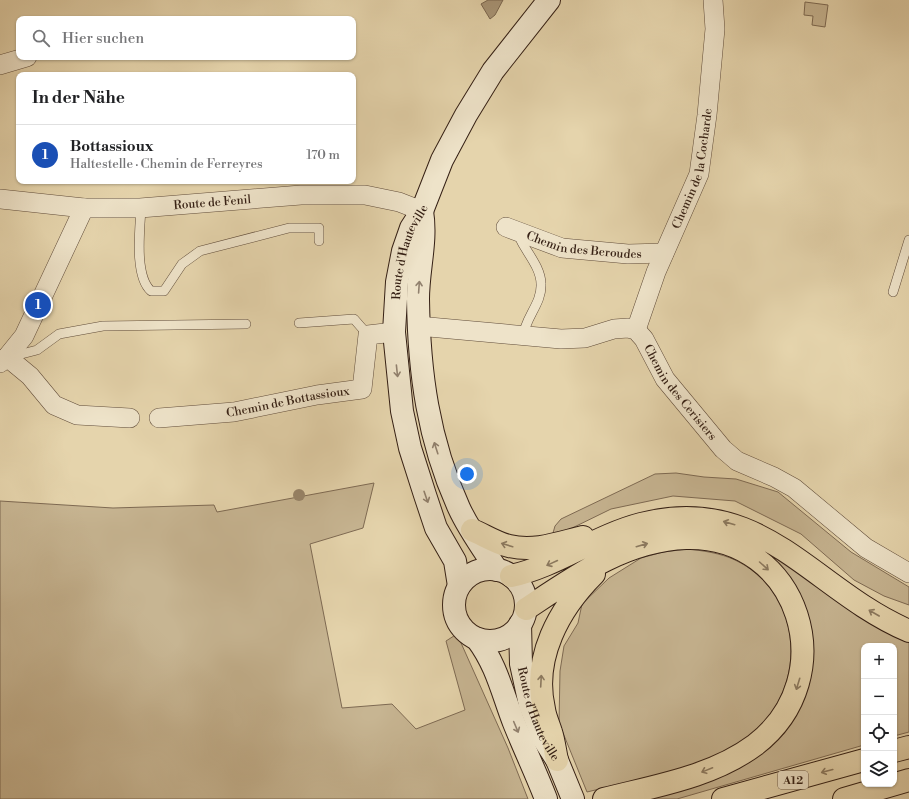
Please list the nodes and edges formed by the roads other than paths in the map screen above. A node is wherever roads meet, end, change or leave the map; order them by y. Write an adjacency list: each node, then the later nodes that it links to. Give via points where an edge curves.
1 (548, 0): 8 (main road, via 493,72 466,115 445,154)
2 (713, 0): 12 (street, Chemin de la Cocharde, via 715,29 699,174)
3 (17, 60): 4 (street)
4 (0, 65)
5 (0, 199): 6 (street, Route de Fenil)
6 (84, 208): 7 (street, Route de Fenil); 21 (street, via 24,336)
7 (141, 208): 8 (street, Route de Fenil, via 301,195 365,195 399,202); 11 (lane, via 139,247 143,280 151,290 158,292 164,291 182,264 200,251 288,228 319,228)
8 (422, 212): 16 (main road, Route d'Hauteville, one-way to 8, via 418,287 425,229); 18 (main road, Route d'Hauteville, via 403,251 397,282)
9 (512, 230): 12 (street, Chemin des Beroudes, via 562,248 628,254); 20 (lane, via 537,267 541,285 539,298 527,320)
10 (909, 240): 13 (lane)
11 (319, 241)
12 (664, 253): 17 (street, Chemin de la Cocharde)
13 (894, 292)
14 (299, 323): 19 (lane, via 354,319)
15 (246, 324): 21 (lane, via 103,326 58,334 37,350)
16 (418, 326): 18 (main road); 20 (street); 24 (main road, Route d'Hauteville, one-way to 16, via 460,509 434,443 423,383)
17 (636, 330): 20 (street, via 614,329 573,339); 28 (street, Chemin des Cerisiers, via 644,339 665,379 723,450 737,461 794,488 866,548)
18 (394, 332): 19 (street); 29 (main road, Route d'Hauteville, one-way to 29, via 398,386 410,448 436,528 455,561)
19 (368, 335): 23 (street, Chemin de Bottassioux, via 362,389 317,395 234,412)
20 (523, 337)
21 (3, 360): 22 (street, via 30,376 54,405 78,415)
22 (130, 418)
23 (159, 418)
24 (472, 530): 25 (highway, one-way to 24, via 593,535 551,546 523,548 508,546); 27 (main road, Route d'Hauteville)
25 (614, 534): 27 (highway, one-way to 27, via 543,568); 31 (highway, one-way to 25, via 858,604 768,539 739,526 716,520 668,519 640,524)
26 (611, 557): 30 (highway); 36 (highway, one-way to 26, via 544,710 541,687 545,652 569,603); 40 (highway, one-way to 40, via 642,545 686,538 714,541 747,554 776,578 790,598 802,634 803,659 798,684 788,708 774,728 745,752 697,774)
27 (504, 573): 29 (main road, via 489,569 476,572); 30 (main road, via 520,585 524,594)
28 (909, 573)
29 (459, 586): 32 (main road, via 455,598 455,615 463,629)
30 (523, 616): 32 (main road, via 513,632 504,638 488,641); 36 (main road, Route d'Hauteville, via 521,664 530,705 543,738)
31 (909, 631)
32 (477, 639): 38 (main road, Route d'Hauteville, one-way to 38, via 488,654 499,677 513,722)
33 (909, 747): 34 (highway)
34 (897, 750)
35 (861, 761): 41 (highway, A12, one-way to 41)
36 (560, 769): 39 (main road, Route d'Hauteville)
37 (909, 780): 42 (highway)
38 (543, 791)
39 (572, 799)
40 (604, 799)
41 (723, 799)
42 (844, 799)

